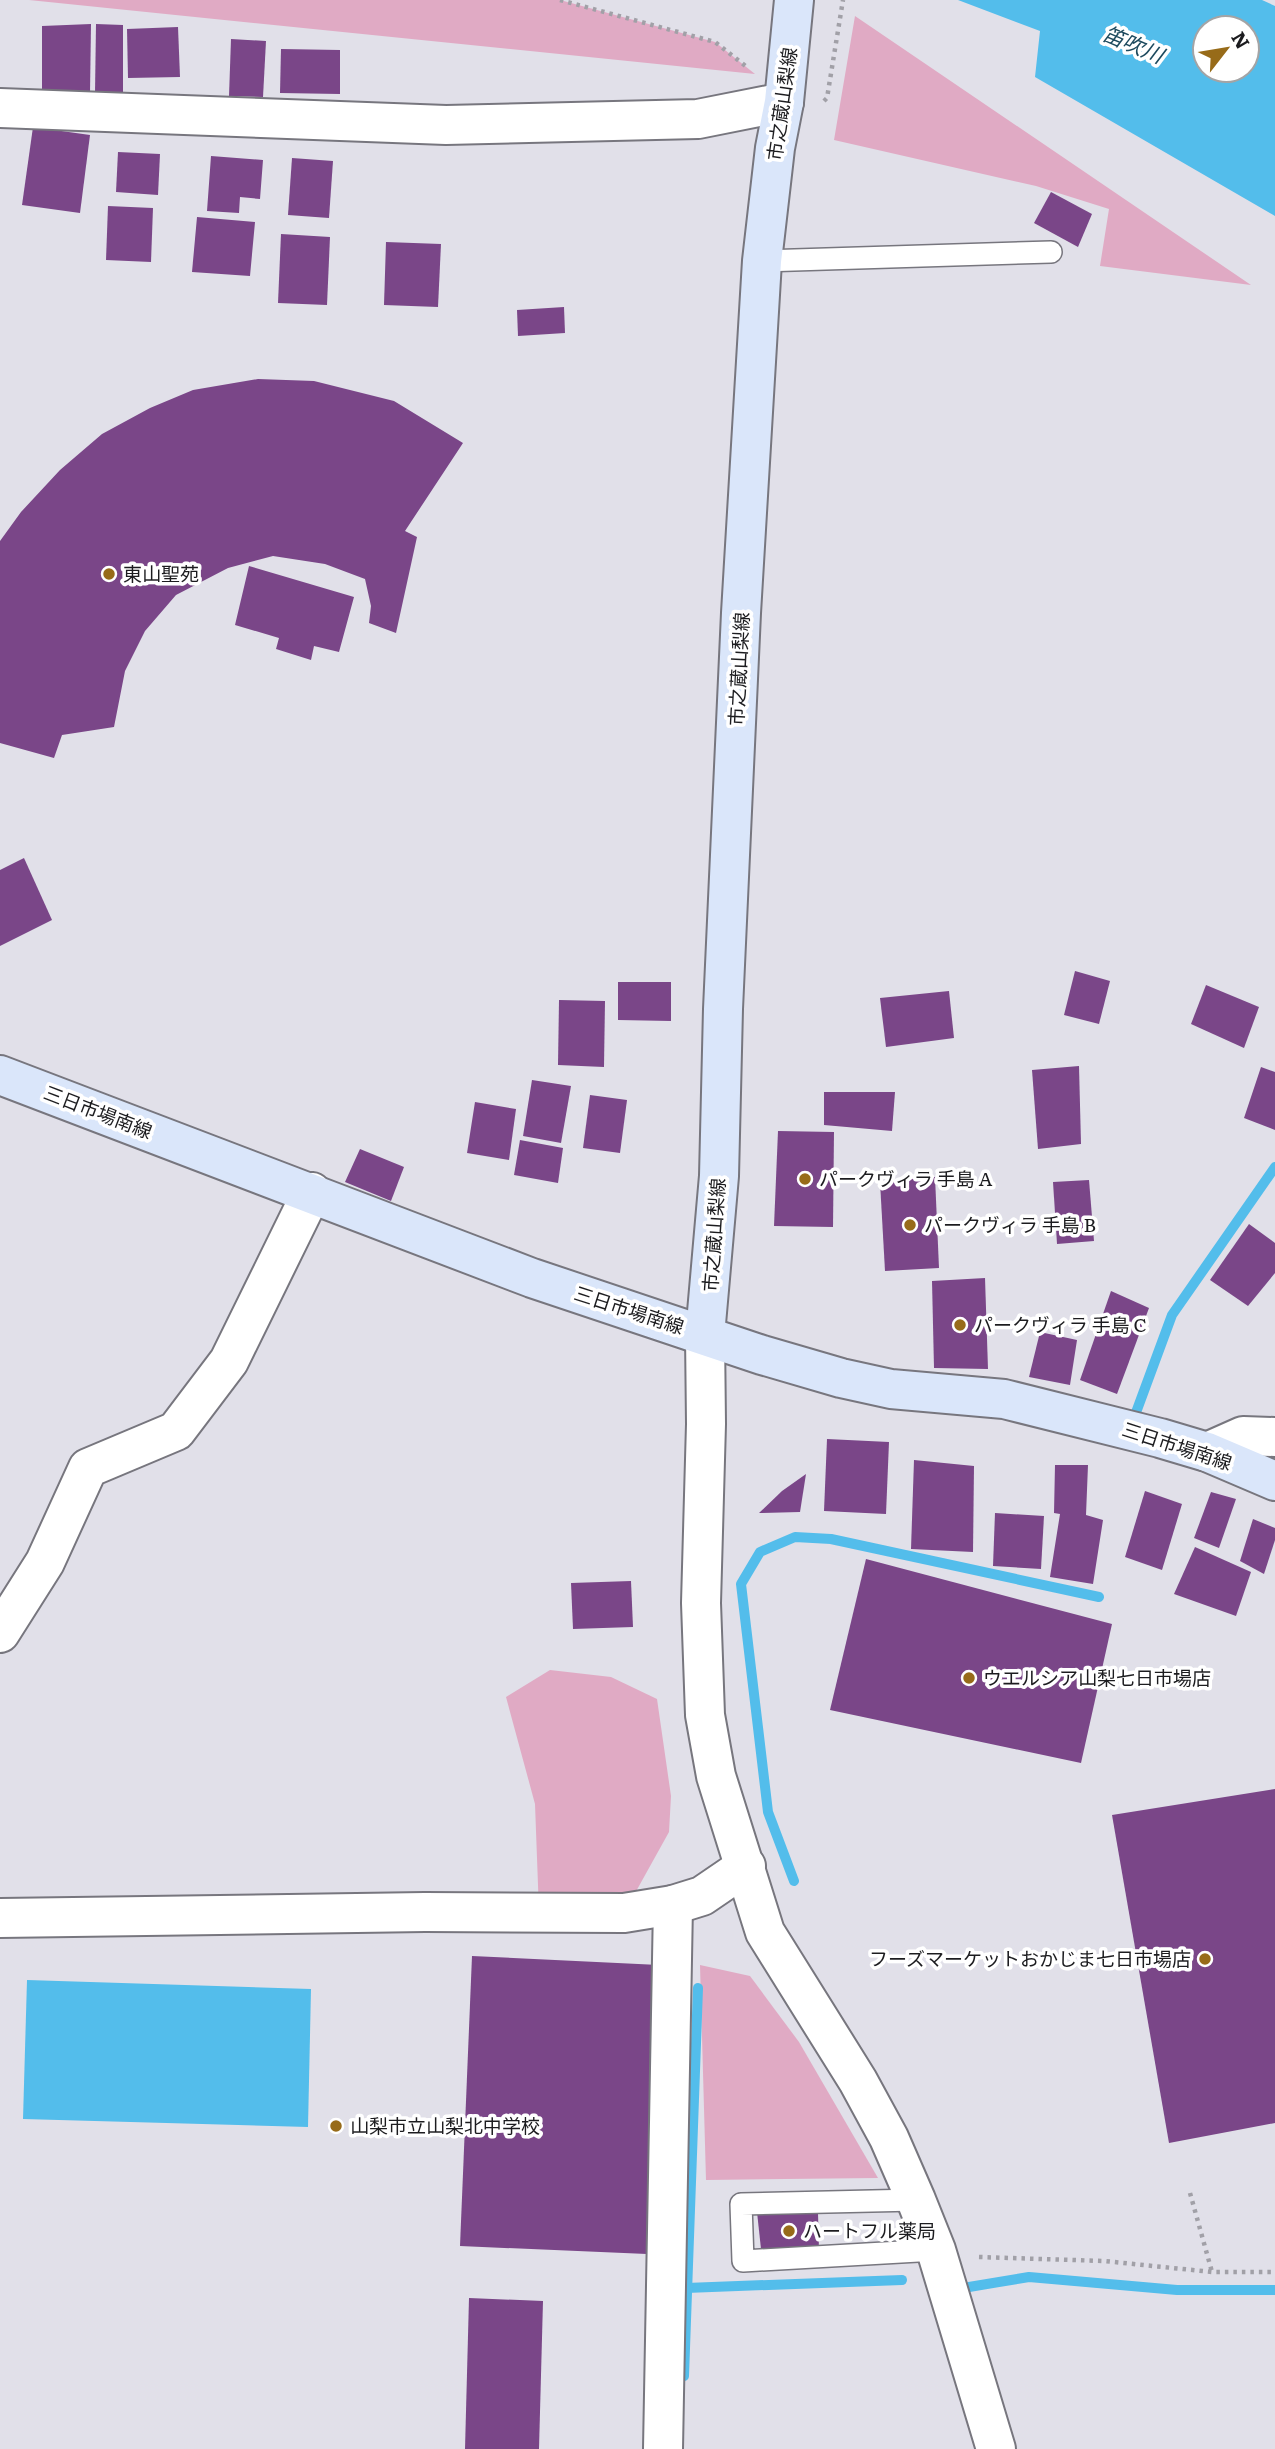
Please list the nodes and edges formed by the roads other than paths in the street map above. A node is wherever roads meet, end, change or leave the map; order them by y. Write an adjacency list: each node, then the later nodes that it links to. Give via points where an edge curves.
1 (794, 3): 2 (main road, 市之蔵山梨線)
2 (771, 105): 3 (street, via 698,119 446,125); 5 (main road, 市之蔵山梨線, via 775,148)
3 (0, 108)
4 (1051, 252): 5 (lane)
5 (762, 261): 8 (main road, 市之蔵山梨線, via 740,640 719,1176)
6 (0, 1075): 7 (main road, 三日市場南線)
7 (312, 1192): 8 (main road, 三日市場南線, via 532,1278); 12 (street, via 229,1361 176,1431 88,1468 45,1562)
8 (705, 1335): 10 (main road, 三日市場南線, via 841,1378 891,1389 1004,1399); 13 (street, via 701,1603 705,1715 716,1776)
9 (1275, 1437): 10 (street, via 1243,1436)
10 (1207, 1452): 11 (main road, 三日市場南線)
11 (1275, 1481)
12 (0, 1633)
13 (746, 1866): 14 (street, via 702,1896); 16 (street, via 765,1932 858,2081)
14 (673, 1905): 15 (street, via 624,1913); 18 (street)
15 (0, 1918)
16 (916, 2200): 17 (street); 17 (lane, via 741,2204 743,2261)
17 (938, 2254): 19 (street)
18 (663, 2449)
19 (996, 2449)

